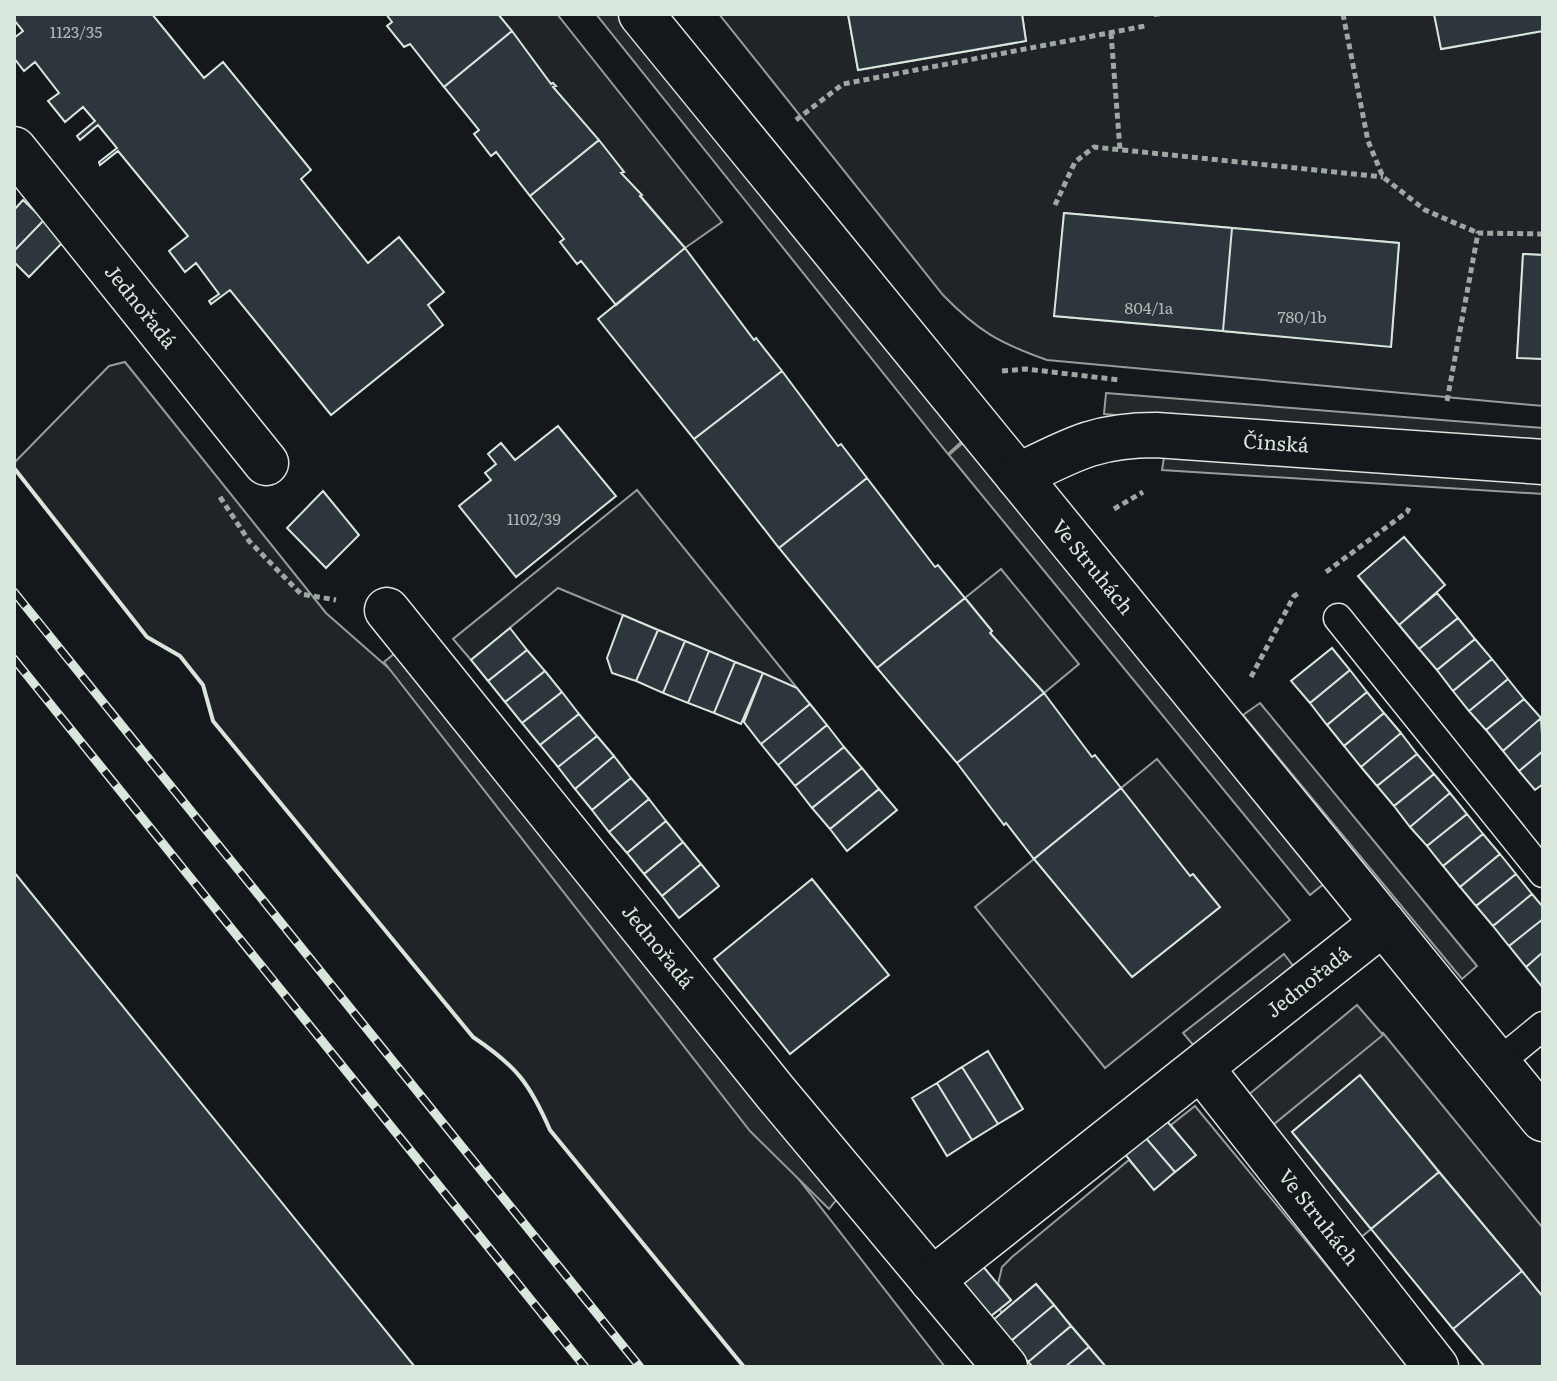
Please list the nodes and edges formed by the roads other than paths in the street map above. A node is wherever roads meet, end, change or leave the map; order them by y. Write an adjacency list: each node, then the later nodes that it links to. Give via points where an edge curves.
1 (641, 14): 5 (street, Ve Struhách)
2 (14, 149): 4 (street, Jednořadá)
3 (1543, 462): 5 (street, Čínská, via 1124,435 1096,439)
4 (266, 463)
5 (1018, 476): 9 (street, Ve Struhách)
6 (387, 610): 14 (street, Jednořadá)
7 (1338, 618): 8 (lane)
8 (1543, 873)
9 (1383, 923): 11 (street, Ve Struhách); 12 (street, Jednořadá)
10 (1543, 1026): 11 (lane)
11 (1498, 1063): 13 (street, Ve Struhách)
12 (1201, 1068): 14 (street, Jednořadá); 16 (street, Ve Struhách)
13 (1543, 1119)
14 (932, 1280): 15 (street, Jednořadá)
15 (1005, 1367)
16 (1436, 1367)

